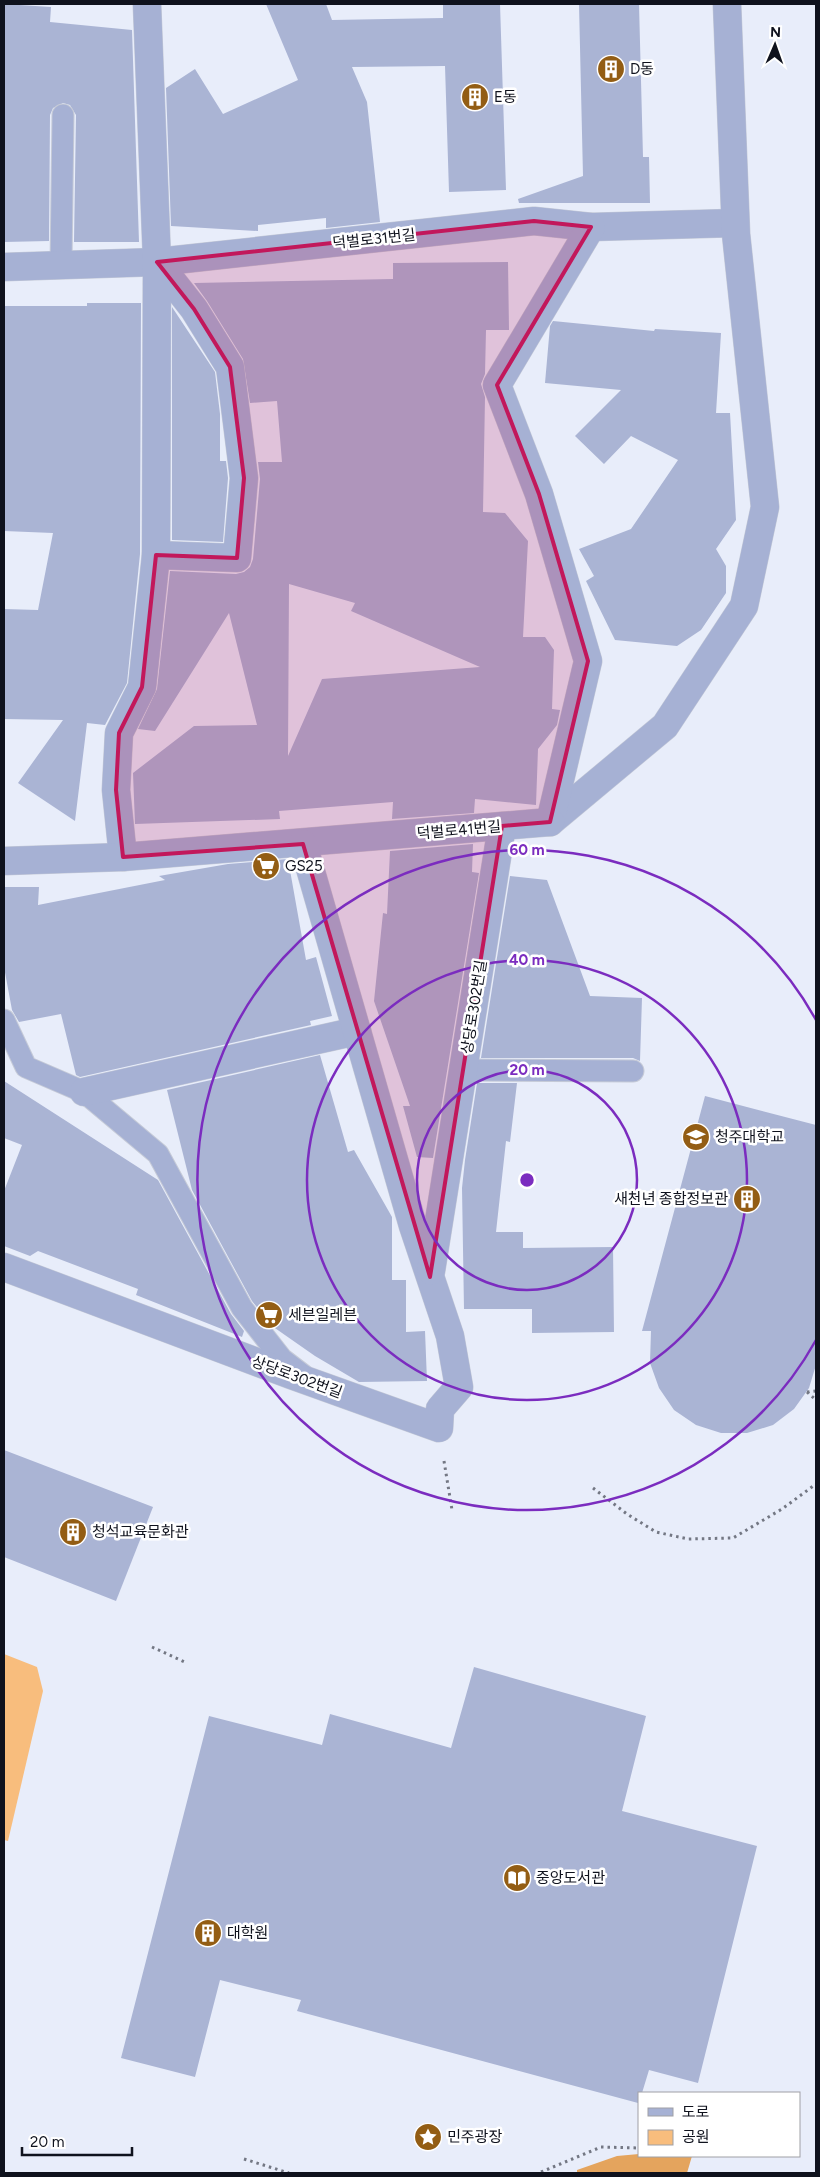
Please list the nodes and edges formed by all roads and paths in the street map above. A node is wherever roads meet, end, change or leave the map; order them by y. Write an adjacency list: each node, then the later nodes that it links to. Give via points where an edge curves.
1 (147, 4): 6 (street)
2 (727, 4): 4 (street)
3 (62, 115): 7 (lane)
4 (735, 223): 5 (street, 덕벌로31번길); 10 (street, via 765,507 744,606 665,726)
5 (591, 228): 6 (street, 덕벌로31번길, via 534,221); 10 (street, via 497,385 539,494 588,661)
6 (157, 262): 7 (street, 덕벌로31번길); 9 (street); 9 (street, via 194,310 230,368 244,478 237,558)
7 (61, 266): 8 (street, 덕벌로31번길)
8 (4, 267)
9 (156, 555): 13 (street, via 142,687 119,733 116,790)
10 (550, 822): 11 (street, 덕벌로41번길)
11 (502, 826): 12 (street, 덕벌로41번길); 17 (street, 상당로302번길)
12 (303, 844): 13 (street, 덕벌로41번길); 16 (street, 상당로302번길)
13 (123, 858): 14 (street, 덕벌로41번길)
14 (4, 861)
15 (4, 1020): 19 (lane, via 26,1066)
16 (357, 1031): 19 (street); 21 (street, 상당로302번길)
17 (464, 1070): 18 (lane); 21 (street, 상당로302번길)
18 (633, 1071)
19 (84, 1092): 22 (lane, via 158,1154 242,1308 282,1359)
20 (4, 1267): 22 (street, 상당로302번길)
21 (430, 1276): 25 (street, 상당로302번길, via 450,1336 459,1387 440,1409)
22 (314, 1384): 25 (street, 상당로302번길)
23 (816, 1391): 24 (path, via 807,1392)
24 (816, 1400)
25 (439, 1428): 28 (path)
26 (816, 1484): 27 (path, via 733,1538 688,1539 656,1532)
27 (594, 1488)
28 (452, 1510)
29 (152, 1647): 30 (path)
30 (186, 1663)
31 (638, 2148): 33 (path, via 601,2147)
32 (244, 2159): 34 (path)
33 (540, 2172)
34 (289, 2173)

